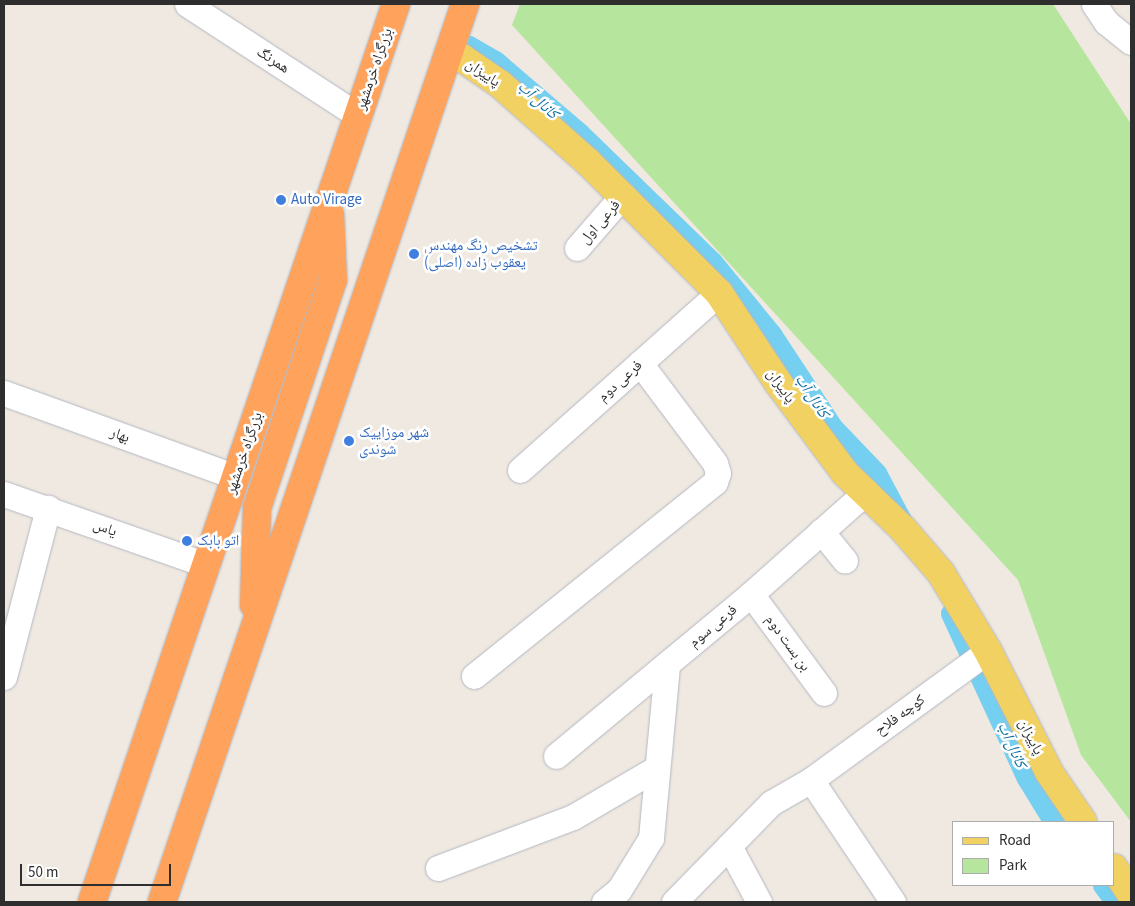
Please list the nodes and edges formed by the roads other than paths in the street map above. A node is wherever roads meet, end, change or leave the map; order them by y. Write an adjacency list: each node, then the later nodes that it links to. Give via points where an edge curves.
1 (187, 4): 7 (street, همرنگ)
2 (396, 4): 7 (highway, بزرگراه خرمشهر)
3 (465, 4): 6 (highway)
4 (1094, 4): 5 (street, via 1106,22)
5 (1131, 42)
6 (448, 54): 8 (main road, پاییزان, via 462,58 500,84); 16 (highway)
7 (359, 116): 9 (highway, بزرگراه خرمشهر)
8 (623, 196): 10 (street, فرعی اول); 11 (main road, پاییزان)
9 (329, 204): 13 (highway, بزرگراه خرمشهر); 15 (highway, via 333,280)
10 (577, 248)
11 (719, 293): 12 (street, فرعی دوم); 19 (main road, پاییزان, via 779,384 845,473)
12 (640, 363): 17 (street, فرعی دوم); 29 (street, via 715,463 718,473 715,482)
13 (265, 392): 15 (highway); 18 (highway, بزرگراه خرمشهر)
14 (4, 393): 18 (street, بهار)
15 (292, 402): 16 (highway); 26 (highway, via 257,508)
16 (326, 415): 26 (highway)
17 (520, 470)
18 (236, 477): 24 (highway, بزرگراه خرمشهر)
19 (866, 492): 22 (street, فرعی سوم); 27 (main road, پاییزان, via 941,573)
20 (4, 494): 21 (street, یاس)
21 (48, 508): 24 (street, یاس); 30 (street)
22 (821, 531): 23 (street); 25 (street, فرعی سوم)
23 (845, 561)
24 (206, 565): 40 (highway, بزرگراه خرمشهر)
25 (752, 594): 28 (street, فرعی سوم); 31 (street, بن بست دوم)
26 (254, 631): 41 (highway)
27 (988, 651): 34 (street, کوچه فلاح); 35 (main road, پاییزان, via 1049,772)
28 (667, 664): 32 (street, فرعی سوم); 33 (street)
29 (474, 676)
30 (4, 677)
31 (824, 693)
32 (556, 756)
33 (657, 768): 37 (street, via 573,817); 42 (street, via 651,838 619,890)
34 (811, 780): 36 (street, کوچه فلاح, via 770,803); 45 (street)
35 (1082, 821)
36 (729, 846): 43 (street, کوچه فلاح); 44 (street)
37 (438, 868)
38 (1115, 870): 39 (main road)
39 (1131, 894)
40 (92, 902)
41 (162, 902)
42 (604, 902)
43 (674, 902)
44 (759, 902)
45 (893, 902)

